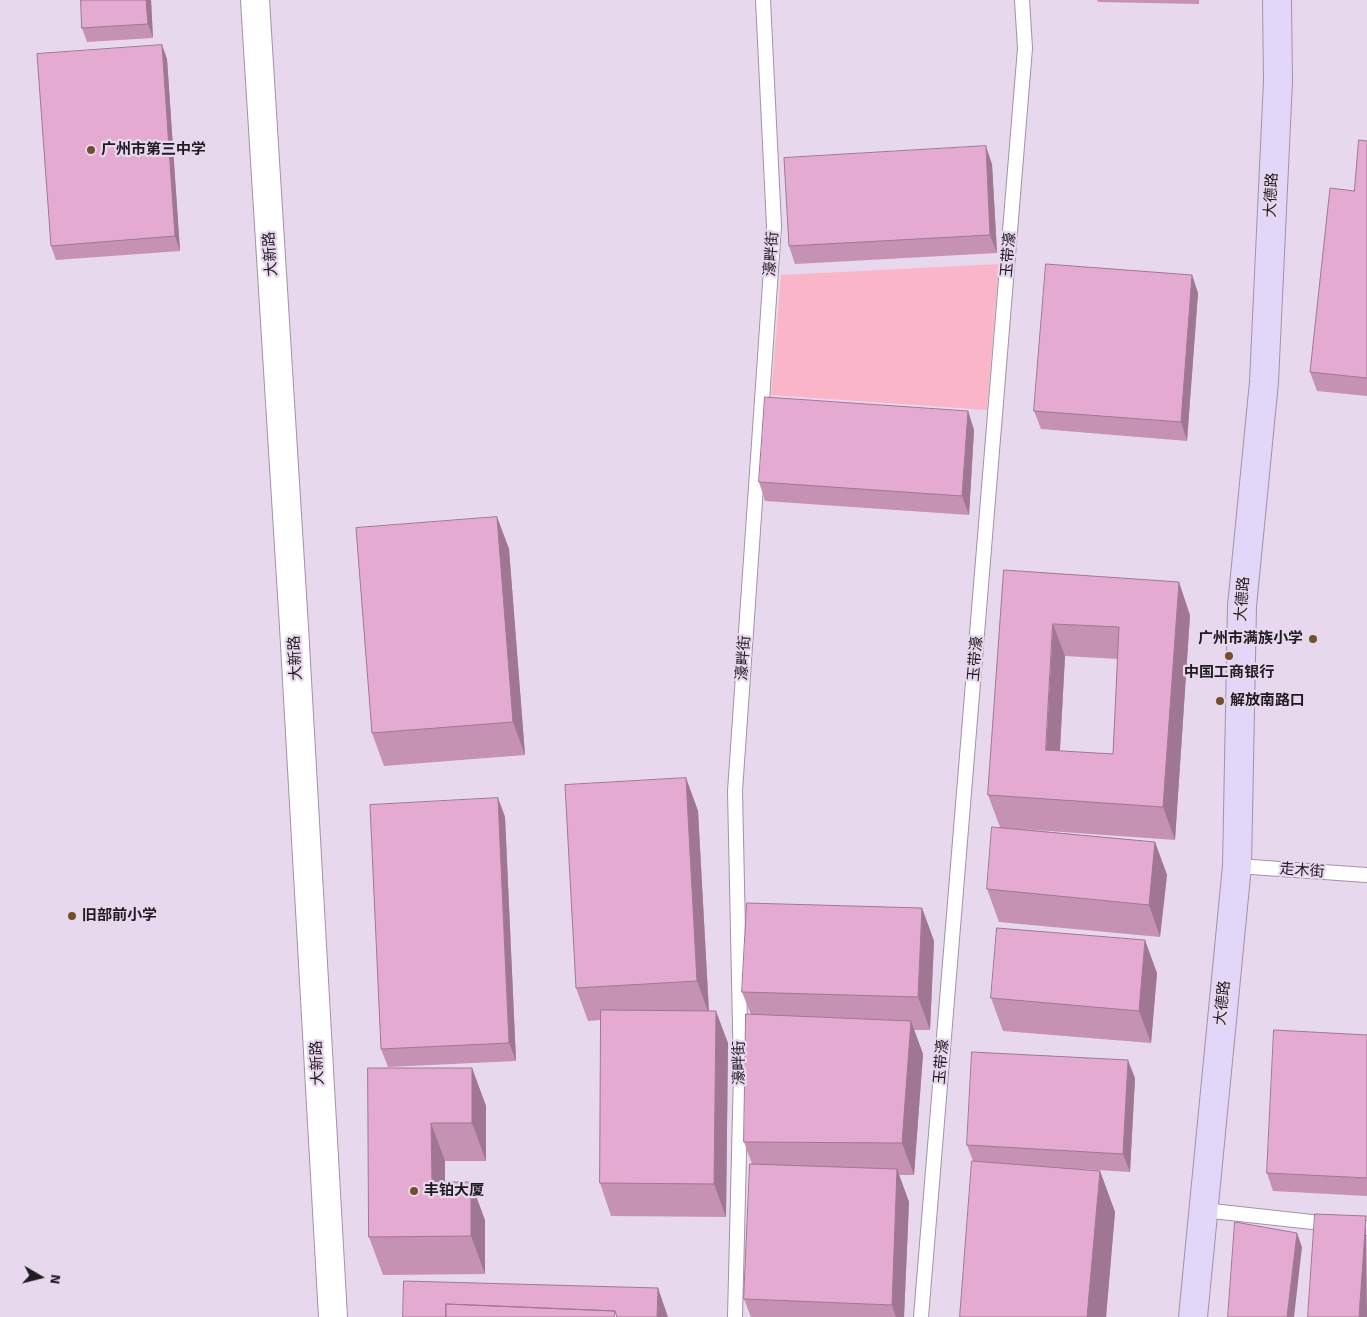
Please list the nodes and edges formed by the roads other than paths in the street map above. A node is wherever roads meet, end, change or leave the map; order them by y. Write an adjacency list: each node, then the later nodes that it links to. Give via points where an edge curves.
1 (255, 0): 9 (street, 大新路)
2 (763, 0): 10 (lane, 濠畔街, via 774,226 735,791 741,1072)
3 (1022, 0): 11 (lane, 玉带濠, via 1025,48)
4 (1277, 0): 5 (main road, 大德路, via 1278,81 1264,382 1242,606)
5 (1237, 866): 6 (lane, 走木街); 7 (main road, 大德路)
6 (1367, 875)
7 (1203, 1210): 8 (lane); 12 (main road, 大德路)
8 (1367, 1228)
9 (333, 1317)
10 (735, 1317)
11 (921, 1317)
12 (1193, 1317)

